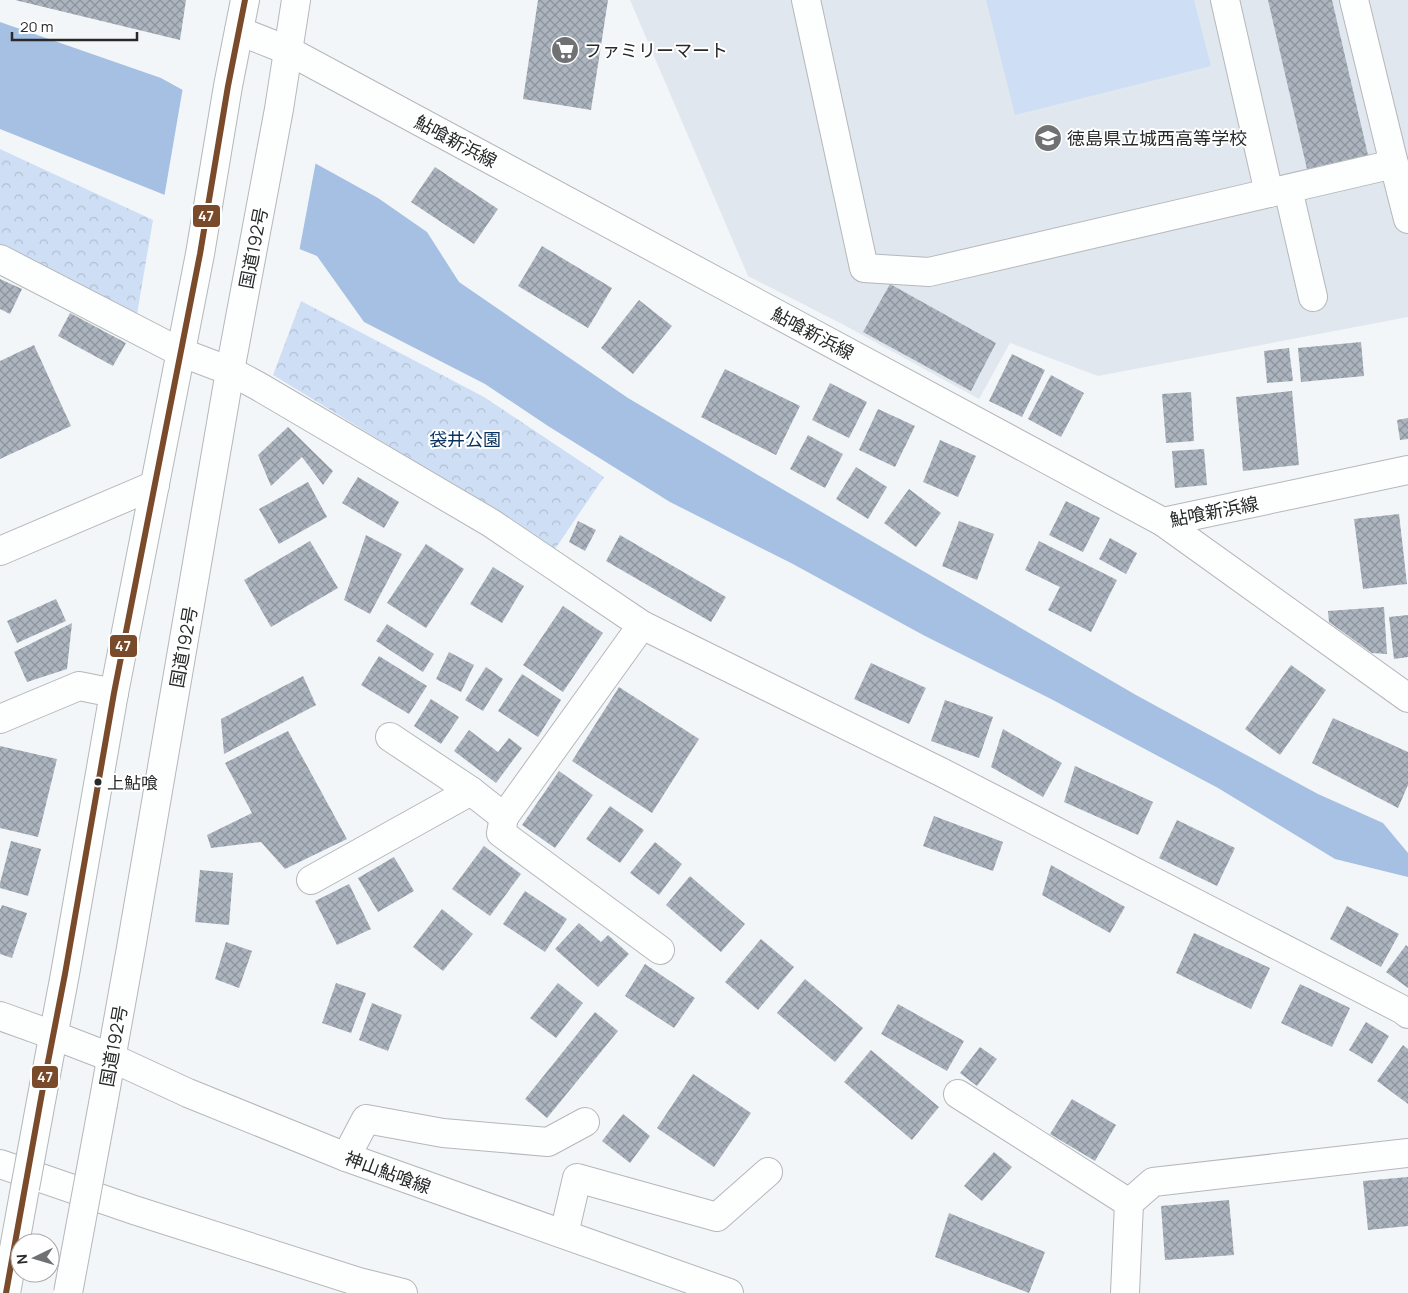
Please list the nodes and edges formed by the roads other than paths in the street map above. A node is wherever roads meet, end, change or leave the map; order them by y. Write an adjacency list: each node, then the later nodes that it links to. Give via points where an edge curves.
1 (245, 0): 6 (main road)
2 (296, 0): 7 (main road, 国道192号)
3 (806, 0): 9 (main road, via 864,268 929,272)
4 (1225, 0): 9 (main road)
5 (1354, 0): 8 (main road)
6 (239, 31): 7 (main road, 鮎喰新浜線); 13 (main road)
7 (288, 50): 14 (main road, 国道192号); 17 (main road, 鮎喰新浜線)
8 (1394, 164): 9 (main road); 10 (main road)
9 (1279, 191): 12 (main road)
10 (1408, 219)
11 (0, 259): 13 (main road)
12 (1312, 297)
13 (180, 352): 14 (main road); 16 (main road)
14 (230, 370): 19 (main road, via 491,523); 31 (main road, 国道192号)
15 (1408, 470): 17 (main road, 鮎喰新浜線)
16 (155, 485): 18 (main road); 20 (main road)
17 (1163, 522): 21 (main road)
18 (0, 551)
19 (642, 625): 25 (main road); 28 (main road, via 941,772)
20 (114, 693): 22 (main road, via 79,686); 30 (main road)
21 (1408, 698)
22 (0, 719)
23 (390, 737): 24 (main road)
24 (471, 791): 25 (main road); 26 (main road)
25 (504, 817): 27 (main road, via 501,833)
26 (311, 880)
27 (660, 950)
28 (1408, 1014)
29 (0, 1016): 30 (main road, 神山鮎喰線)
30 (53, 1035): 31 (main road, 神山鮎喰線); 40 (main road, bridge)
31 (110, 1057): 35 (main road, 神山鮎喰線, via 188,1093); 41 (main road, 国道192号, bridge)
32 (958, 1094): 38 (main road)
33 (585, 1122): 35 (main road, via 548,1142 443,1132 366,1119)
34 (1408, 1152): 38 (main road, via 1153,1182)
35 (346, 1157): 39 (main road, 神山鮎喰線)
36 (0, 1164): 42 (main road, via 143,1213)
37 (768, 1172): 39 (main road, via 717,1217 577,1178)
38 (1129, 1203): 44 (main road)
39 (564, 1234): 43 (main road, 神山鮎喰線)
40 (6, 1293)
41 (68, 1293)
42 (403, 1293)
43 (729, 1293)
44 (1124, 1293)

